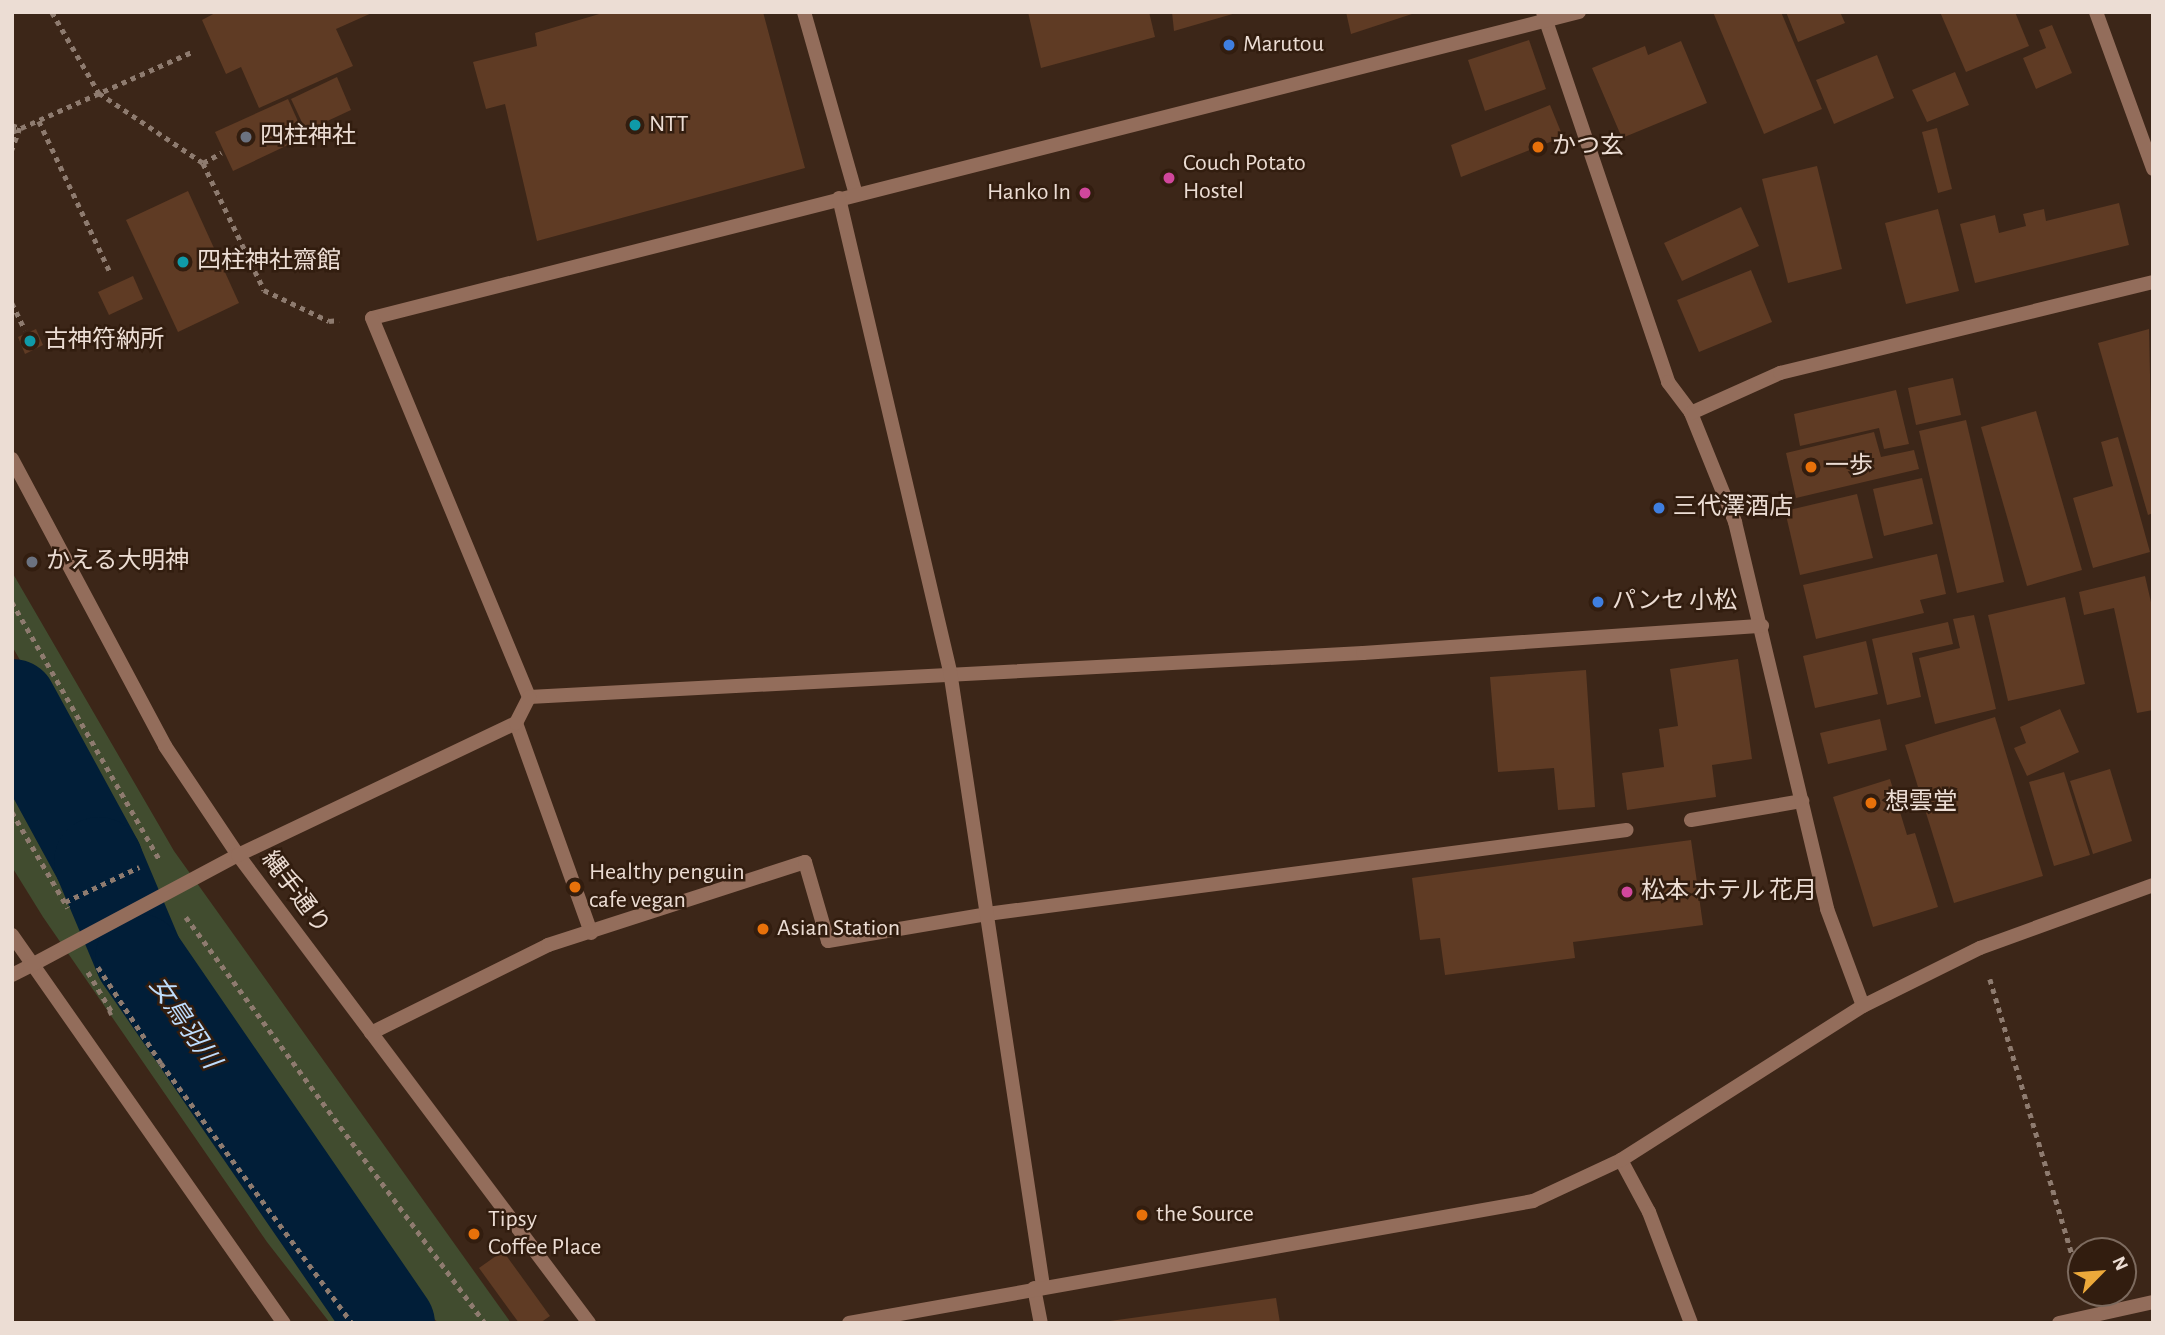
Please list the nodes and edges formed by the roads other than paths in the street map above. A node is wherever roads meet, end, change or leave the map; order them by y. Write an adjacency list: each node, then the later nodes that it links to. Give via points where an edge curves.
1 (804, 12): 6 (street)
2 (1579, 12): 4 (street)
3 (2096, 12): 5 (street)
4 (1545, 18): 6 (street); 9 (street, via 1668,382)
5 (2153, 169)
6 (856, 195): 7 (street)
7 (839, 198): 12 (street); 13 (street, via 372,318)
8 (2153, 282): 9 (street, via 1780,373)
9 (1691, 413): 11 (street, via 1735,522)
10 (12, 459): 18 (street, 縄手通り, via 165,746)
11 (1762, 626): 12 (street, via 1363,653); 15 (street)
12 (950, 671): 13 (street); 20 (street)
13 (529, 697): 14 (street)
14 (516, 723): 18 (street); 21 (street)
15 (1802, 801): 16 (street); 25 (street, via 1827,909)
16 (1691, 820)
17 (1627, 830): 20 (street)
18 (238, 855): 23 (street); 26 (street, 縄手通り)
19 (2153, 885): 25 (street, via 1980,948)
20 (987, 914): 21 (street, via 828,941 805,862); 28 (street)
21 (591, 933): 26 (street, via 548,945)
22 (12, 935): 23 (street)
23 (30, 966): 24 (street); 30 (street)
24 (12, 975)
25 (1863, 1006): 27 (street)
26 (371, 1033): 31 (street, 縄手通り)
27 (1621, 1160): 28 (street, via 1534,1201); 34 (street, via 1649,1213)
28 (1039, 1287): 32 (street); 33 (street)
29 (2153, 1302): 35 (street)
30 (284, 1323)
31 (589, 1323)
32 (849, 1323)
33 (1041, 1323)
34 (1691, 1323)
35 (2059, 1323)

